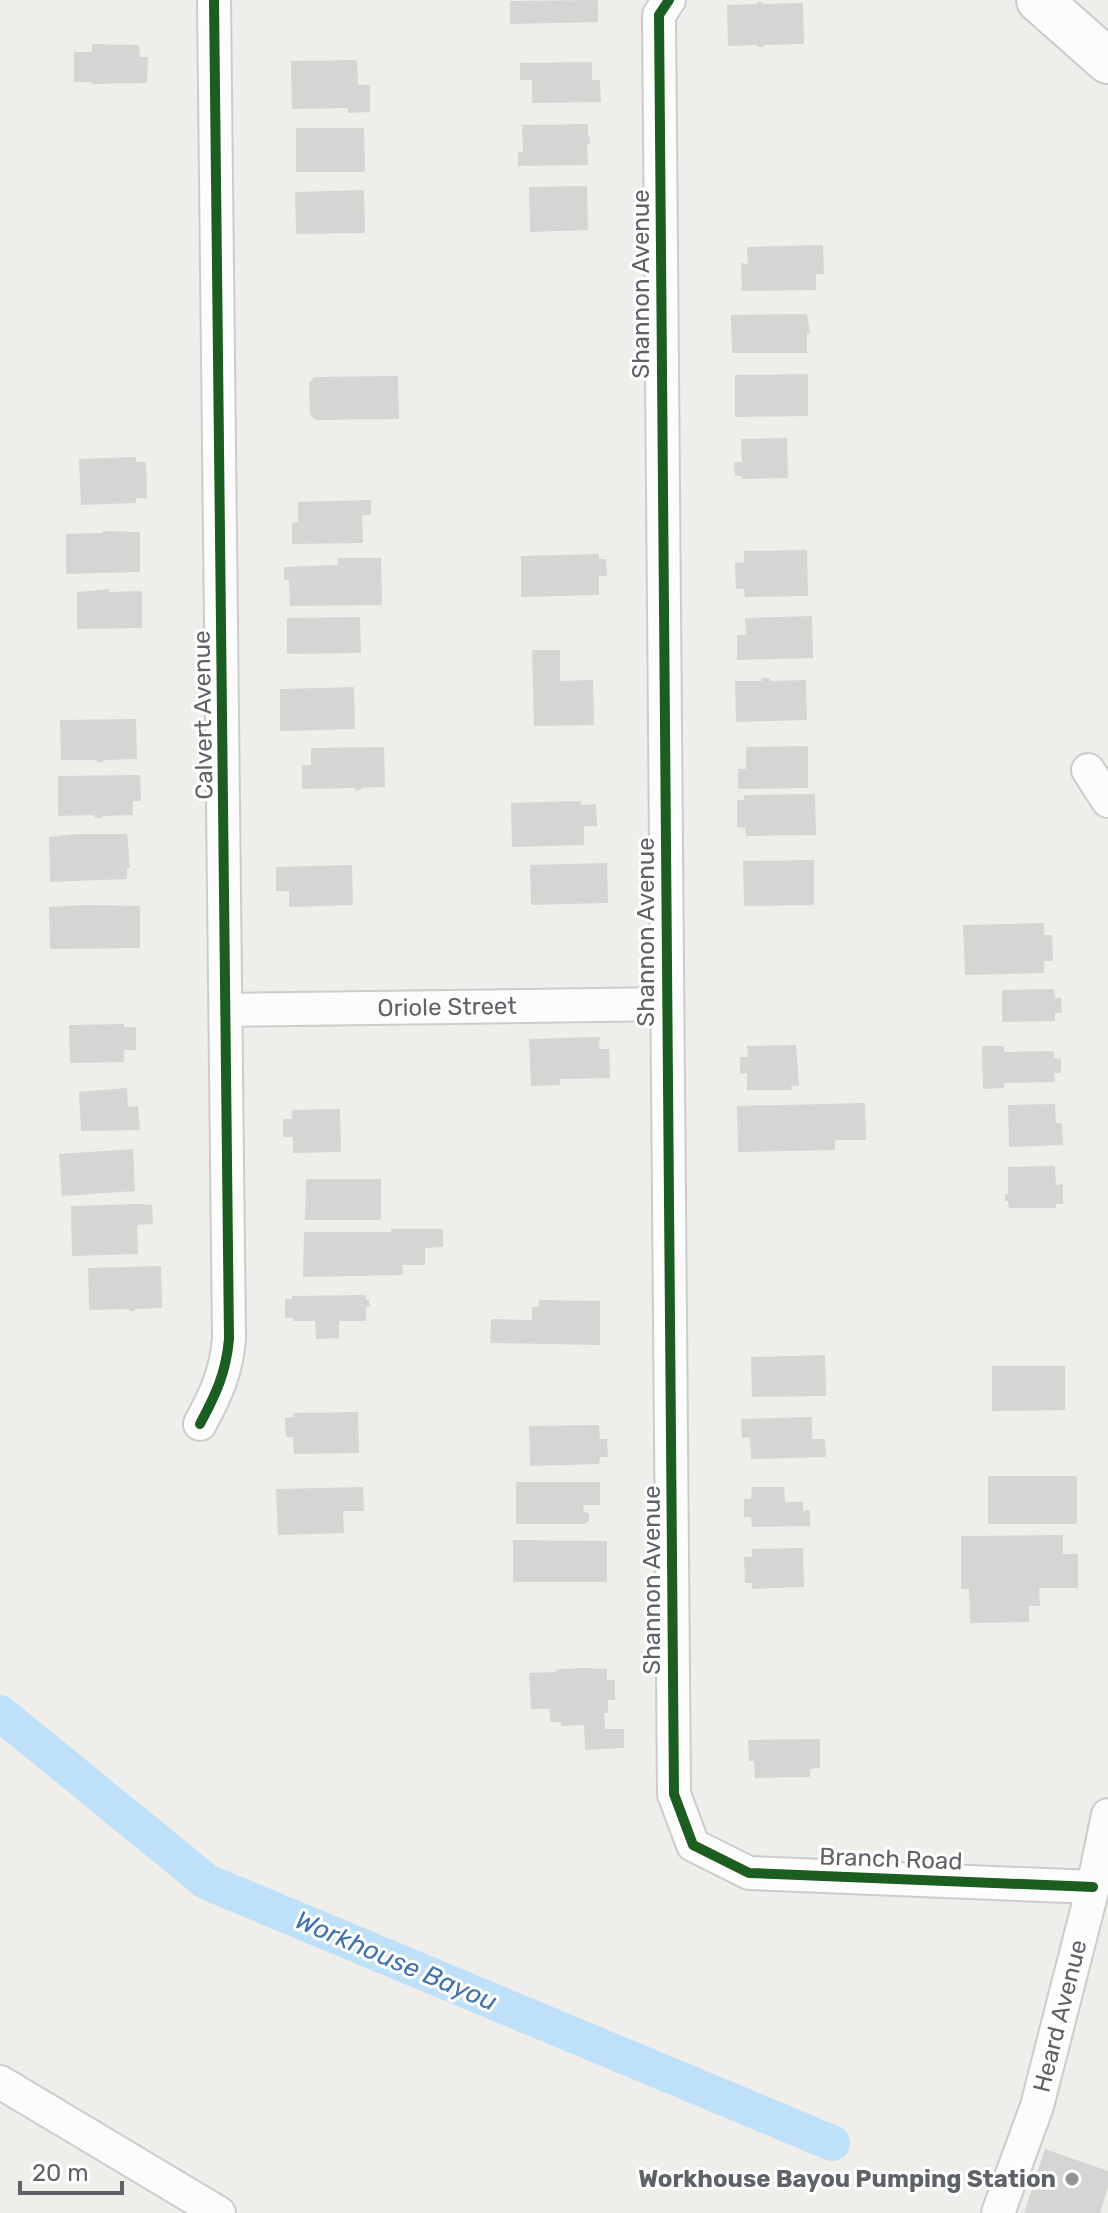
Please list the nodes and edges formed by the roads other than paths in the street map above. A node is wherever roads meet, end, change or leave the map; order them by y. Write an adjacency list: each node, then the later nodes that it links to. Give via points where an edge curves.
1 (214, 0): 8 (street, Calvert Avenue)
2 (1039, 0): 4 (main road)
3 (662, 5): 7 (street, Shannon Avenue)
4 (1108, 61)
5 (1088, 770): 6 (street)
6 (1108, 801)
7 (667, 1004): 8 (street, Oriole Street); 11 (street, Shannon Avenue, via 674,1794)
8 (226, 1010): 9 (street, Calvert Avenue, via 229,1339 225,1371)
9 (200, 1424)
10 (1108, 1815): 12 (street, Heard Avenue)
11 (693, 1845): 12 (street, Branch Road, via 749,1873)
12 (1093, 1887): 15 (street, Heard Avenue, via 1037,2106)
13 (0, 2082): 14 (street)
14 (219, 2213)
15 (998, 2213)

